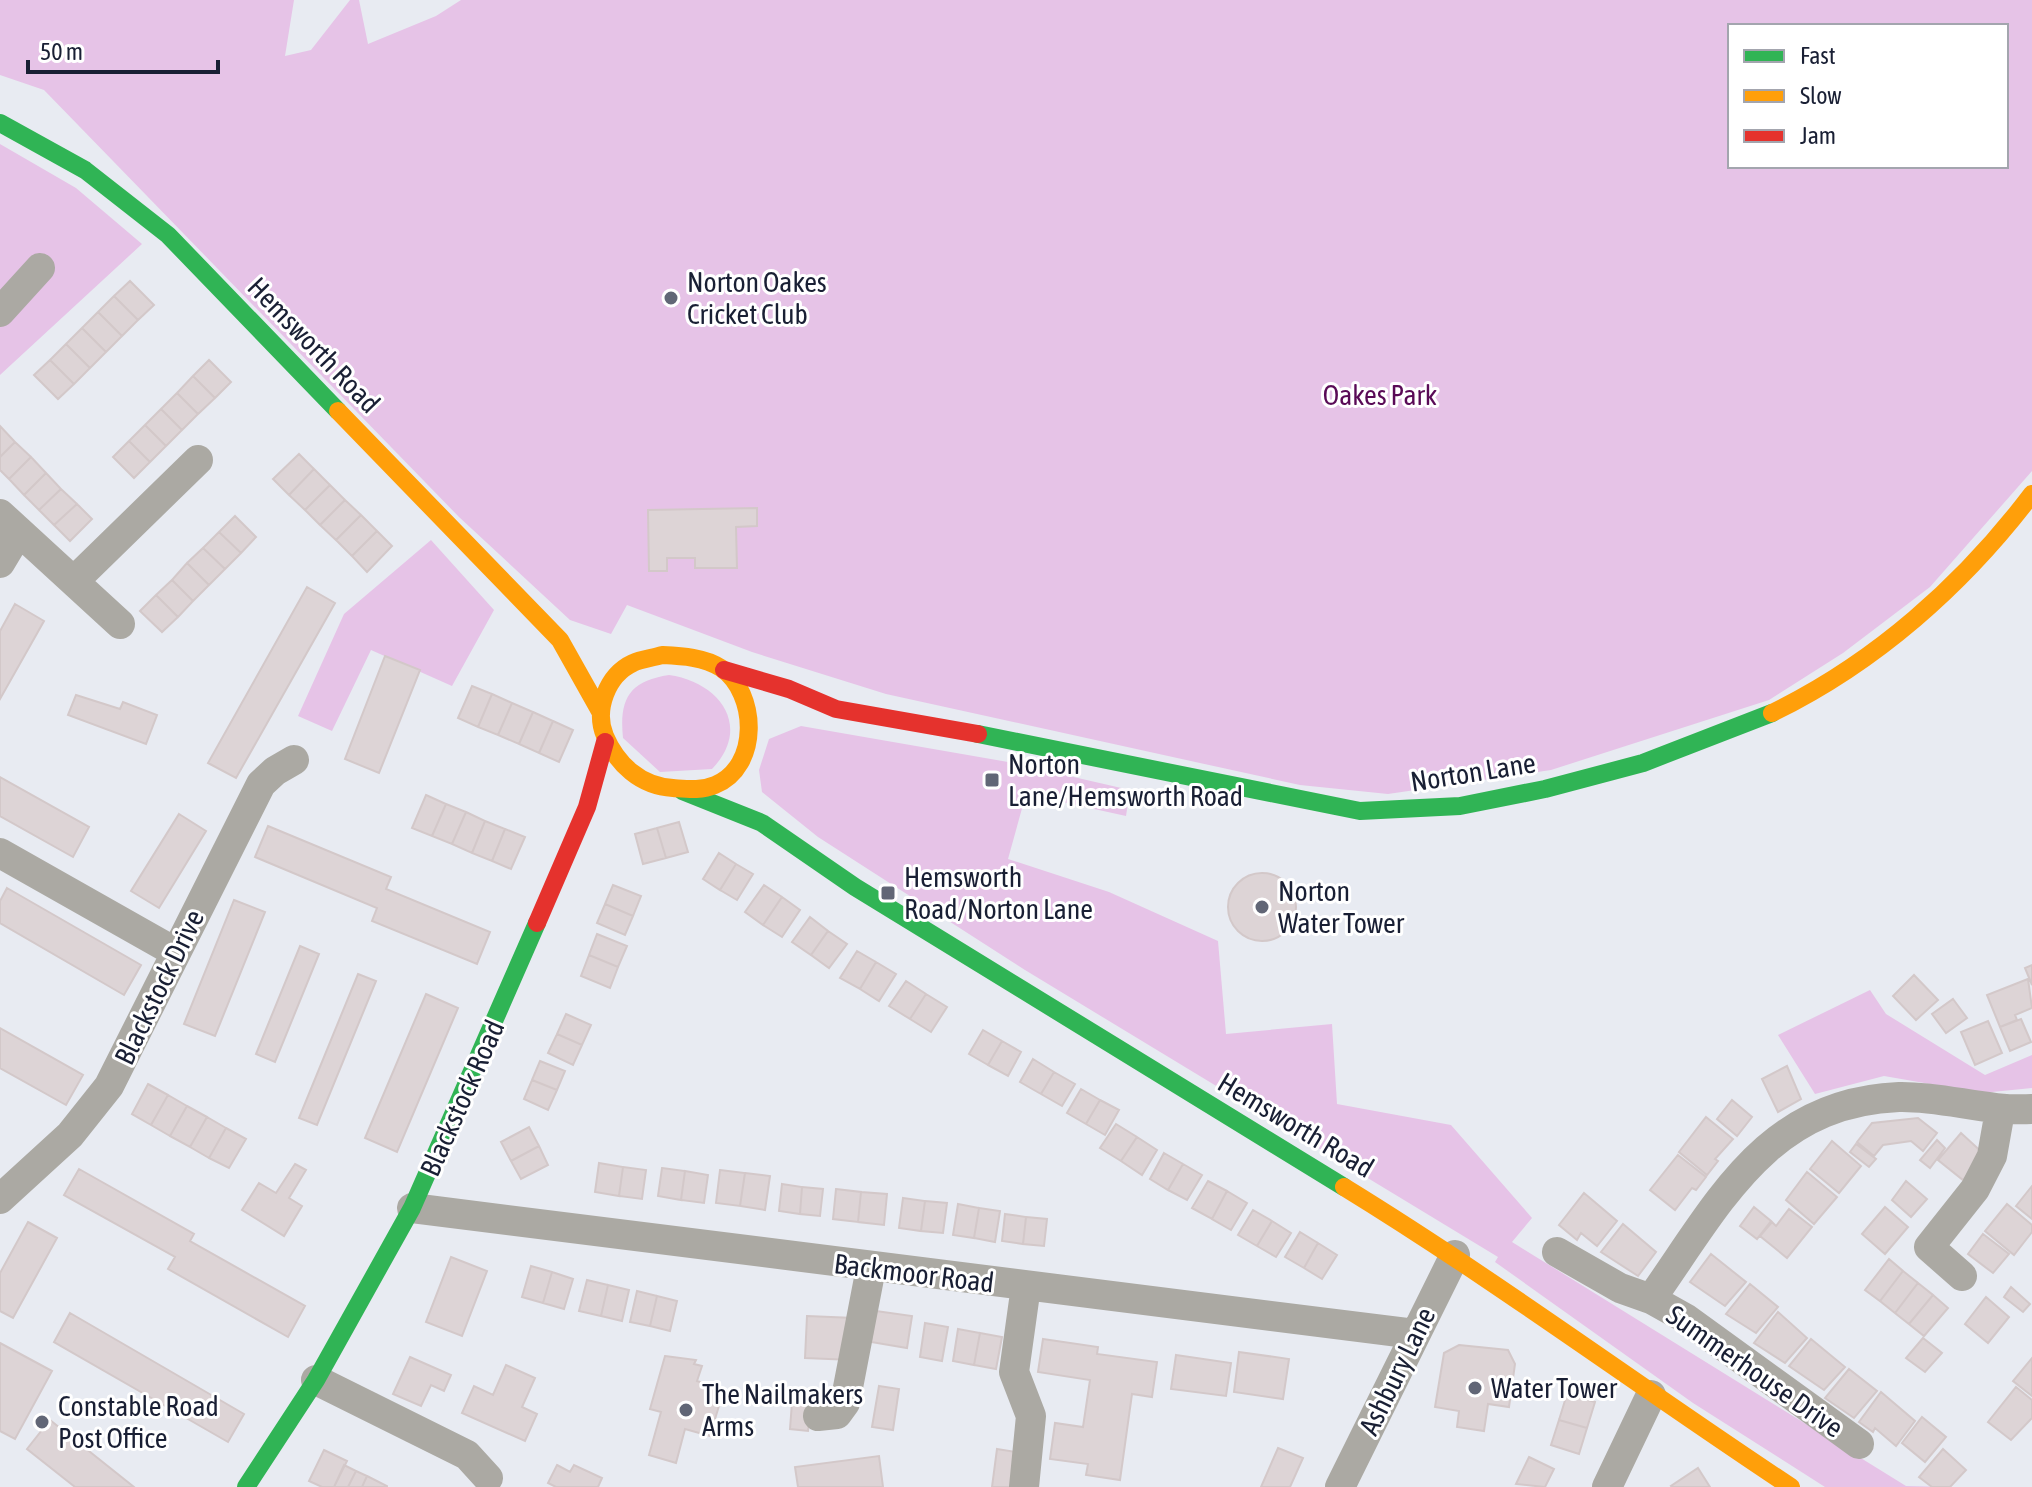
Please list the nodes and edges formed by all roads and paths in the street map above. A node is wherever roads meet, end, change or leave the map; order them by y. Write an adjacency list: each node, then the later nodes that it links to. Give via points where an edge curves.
1 (0, 123): 10 (street, Hemsworth Road, via 85,170 168,235)
2 (40, 268): 3 (street)
3 (0, 312)
4 (198, 460): 8 (street)
5 (2032, 494): 15 (street, Norton Lane, via 1994,544 1946,593 1826,687 1752,723 1643,763 1460,806 1360,811)
6 (9, 523): 7 (street); 8 (street)
7 (0, 563)
8 (74, 581): 9 (street)
9 (120, 624)
10 (560, 640): 11 (street, Hemsworth Road); 16 (street, Hemsworth Road)
11 (587, 649)
12 (612, 656): 13 (street)
13 (636, 659): 14 (street, via 682,656); 16 (street, via 608,689)
14 (724, 670): 15 (street, Norton Lane); 20 (street, via 747,704)
15 (836, 709): 17 (street, Norton Lane)
16 (601, 713): 19 (street)
17 (798, 716)
18 (771, 726): 20 (street)
19 (605, 742): 23 (street, via 619,764); 25 (street, Blackstock Road)
20 (749, 743): 22 (street)
21 (294, 760): 28 (street, Blackstock Drive, via 261,784)
22 (742, 761): 24 (street, via 724,783); 26 (street, Hemsworth Road, via 746,792)
23 (647, 784): 24 (street); 25 (street, via 616,789)
24 (682, 791): 26 (street, Hemsworth Road)
25 (587, 807): 32 (street, Blackstock Road)
26 (762, 823): 34 (street, Hemsworth Road, via 855,887)
27 (0, 853): 28 (street)
28 (175, 952): 31 (street, Blackstock Drive, via 109,1086 70,1135)
29 (2032, 1109): 30 (street, Summerhouse Drive)
30 (2000, 1111): 36 (street, via 1992,1156 1975,1189 1929,1247); 38 (street, Summerhouse Drive, via 1902,1097 1858,1101 1815,1114 1787,1131 1740,1174)
31 (0, 1199)
32 (412, 1208): 35 (street, Backmoor Road); 40 (street, Blackstock Road)
33 (1557, 1252): 38 (street, Summerhouse Drive, via 1620,1288)
34 (1455, 1255): 39 (street, Ashbury Lane); 41 (street, Hemsworth Road)
35 (871, 1268): 37 (street, Backmoor Road); 42 (street, via 845,1403 837,1414)
36 (1962, 1276)
37 (1026, 1286): 39 (street, Backmoor Road); 46 (street, via 1014,1372 1031,1416)
38 (1651, 1299): 43 (street, Summerhouse Drive)
39 (1415, 1334): 47 (street, Ashbury Lane)
40 (316, 1380): 44 (street, via 467,1455); 45 (street, Blackstock Road)
41 (1651, 1395): 48 (street); 49 (street, Hemsworth Road)
42 (818, 1416)
43 (1859, 1444)
44 (488, 1478)
45 (246, 1487)
46 (1024, 1487)
47 (1340, 1487)
48 (1607, 1487)
49 (1791, 1487)

